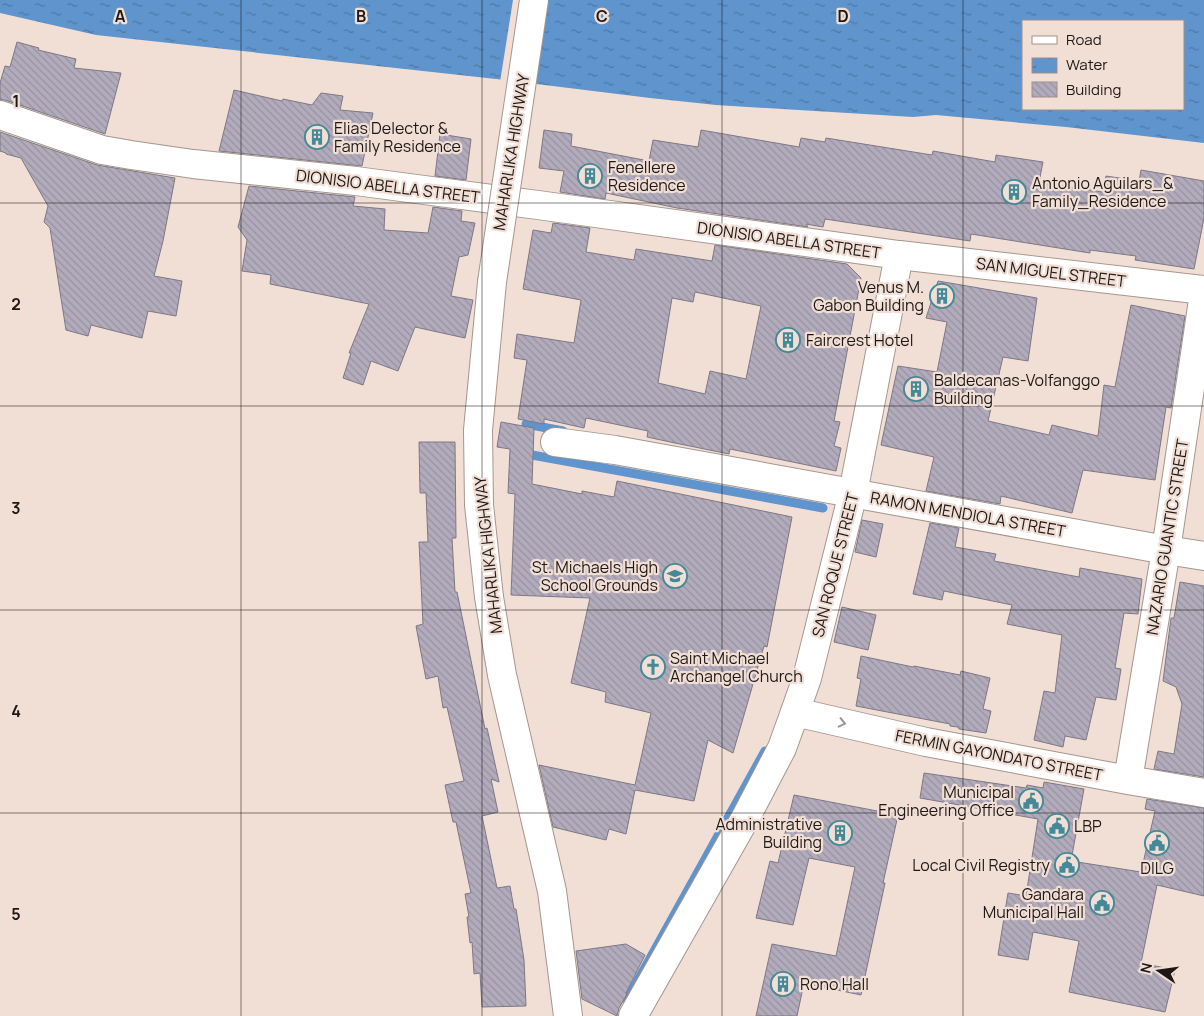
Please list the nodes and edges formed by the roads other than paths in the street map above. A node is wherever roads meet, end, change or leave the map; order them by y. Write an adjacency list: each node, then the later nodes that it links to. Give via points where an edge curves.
1 (534, 0): 12 (main road, MAHARLIKA HIGHWAY, bridge, via 492,282 478,430 479,506 502,676 552,891)
2 (0, 115): 3 (main road, DIONISIO ABELLA STREET, via 102,150 131,155 528,204)
3 (899, 255): 4 (main road, SAN MIGUEL STREET); 6 (main road, SAN ROQUE STREET)
4 (1204, 291): 7 (main road, NAZARIO GUANTIC STREET)
5 (555, 442): 6 (main road, RAMON MENDIOLA STREET)
6 (853, 492): 7 (main road, RAMON MENDIOLA STREET); 9 (main road, SAN ROQUE STREET)
7 (1166, 550): 8 (main road, RAMON MENDIOLA STREET); 10 (main road, NAZARIO GUANTIC STREET)
8 (1204, 556)
9 (795, 712): 10 (main road, FERMIN GAYONDATO STREET, one-way to 10, via 926,742); 13 (main road, SAN ROQUE STREET, via 782,748 746,817)
10 (1128, 780): 11 (main road, FERMIN GAYONDATO STREET)
11 (1204, 793)
12 (568, 1016)
13 (632, 1016)

